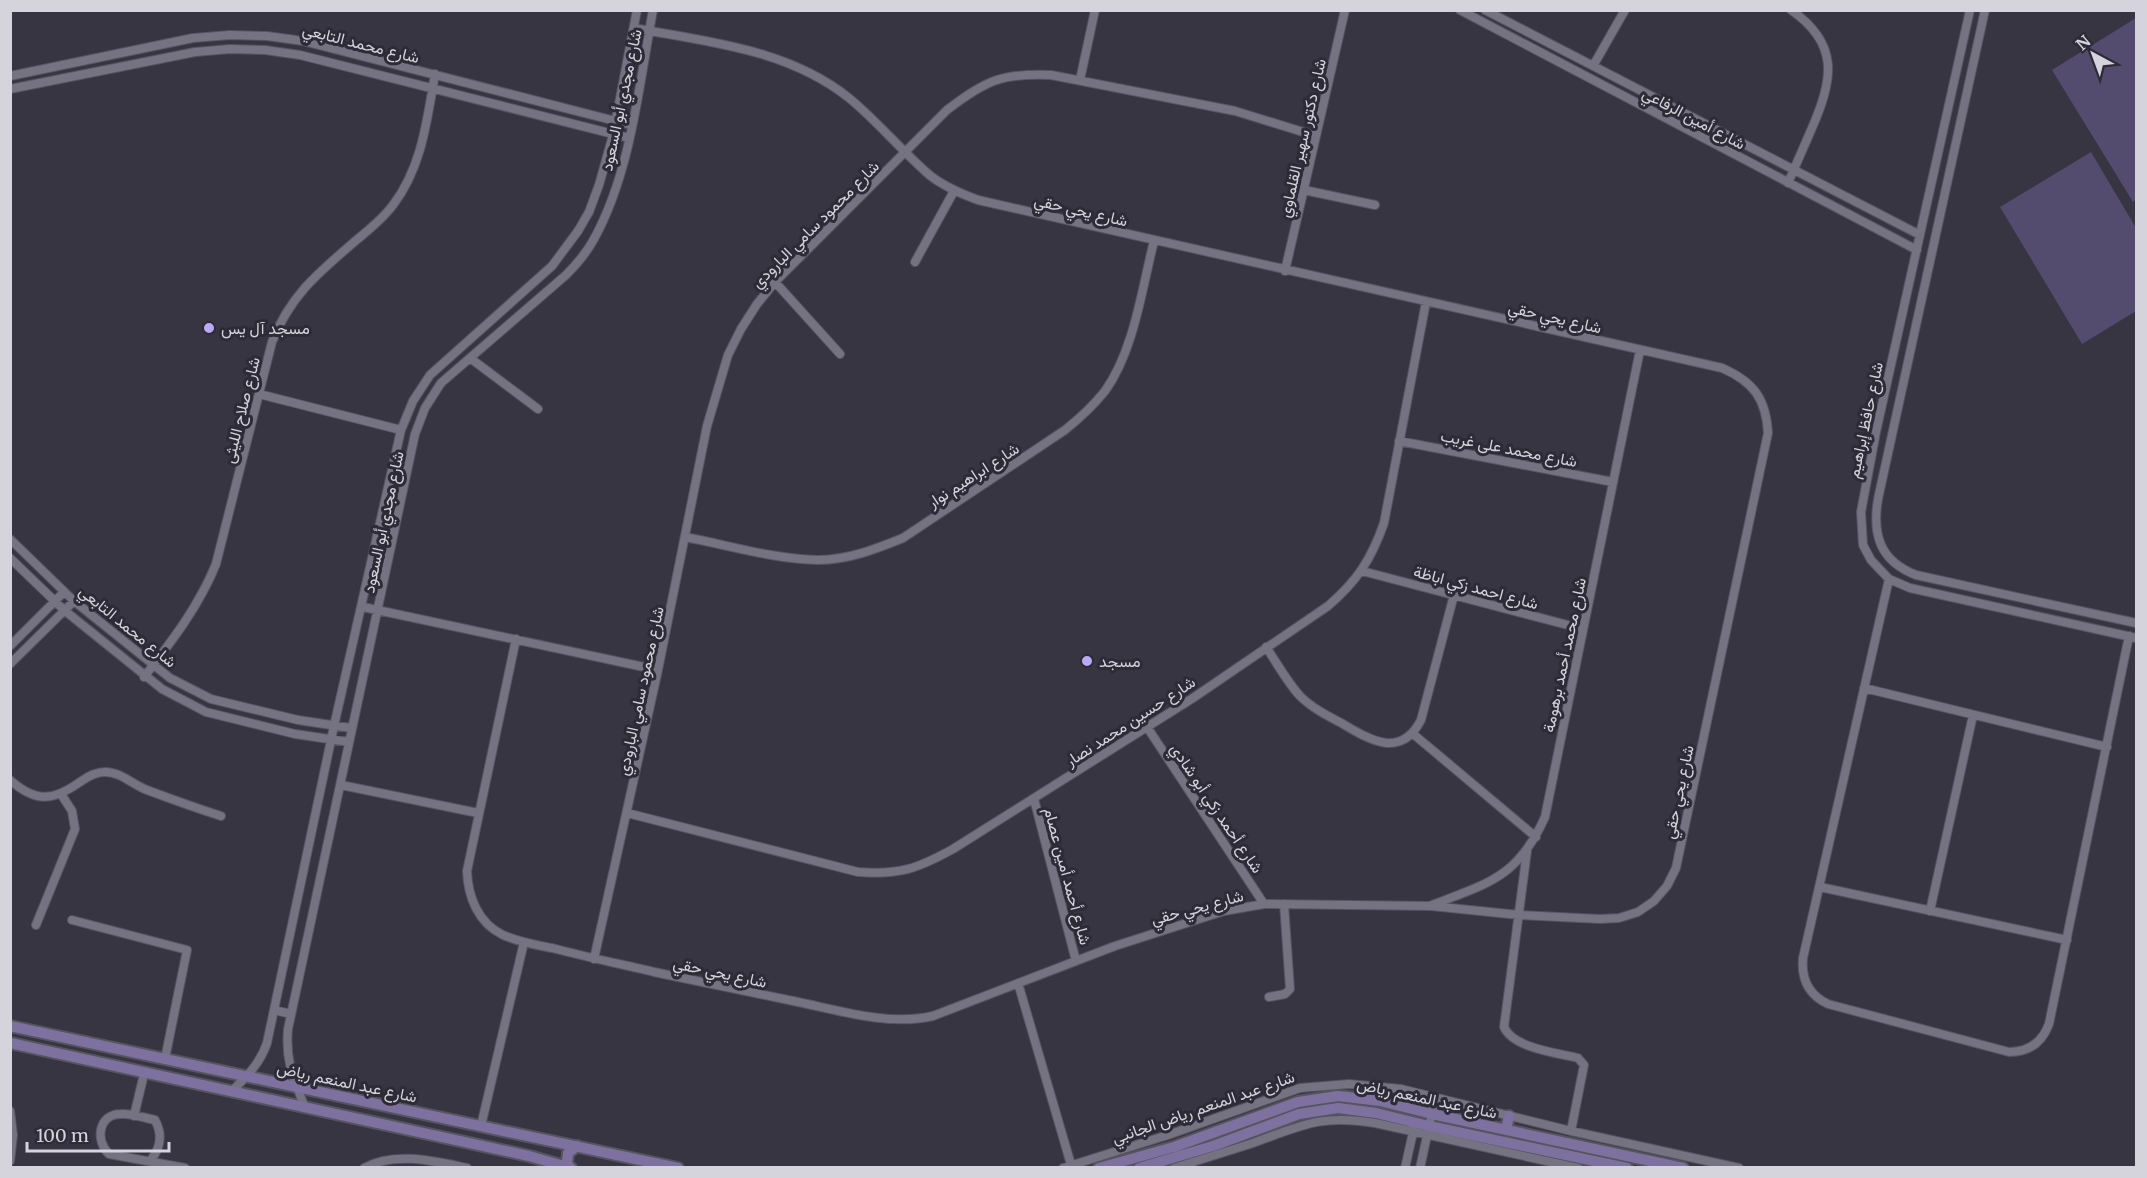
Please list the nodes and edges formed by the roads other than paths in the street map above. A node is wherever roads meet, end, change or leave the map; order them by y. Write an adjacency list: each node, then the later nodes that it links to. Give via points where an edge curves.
1 (637, 10): 11 (street, شارع مجدي أبو السعود)
2 (653, 10): 12 (street, شارع مجدي أبو السعود)
3 (1095, 10): 16 (street)
4 (1345, 10): 25 (street, شارع دكتور سهير القلماوي)
5 (1460, 10): 21 (street, شارع أمين الرفاعي)
6 (1485, 10): 13 (street, شارع أمين الرفاعي)
7 (1625, 10): 13 (street)
8 (1791, 10): 29 (street, via 1820,39 1828,61 1822,105)
9 (1970, 10): 23 (street, شارع حافظ إبراهيم)
10 (1985, 10): 26 (street, شارع حافظ إبراهيم)
11 (634, 28): 12 (street, شارع يحي حقي); 20 (street, شارع مجدي أبو السعود)
12 (650, 31): 22 (street, شارع مجدي أبو السعود); 28 (street, شارع يحي حقي, via 747,49 801,68 849,98)
13 (1593, 66): 19 (street, شارع أمين الرفاعي)
14 (435, 74): 15 (street, شارع محمد التابعي, via 303,41 230,35 193,38); 17 (street, شارع صلاح الليثى); 20 (street, شارع محمد التابعي)
15 (10, 76)
16 (1080, 80): 25 (street, شارع محمود سامي البارودي, via 1234,111); 28 (street, شارع محمود سامي البارودي, via 1023,74 995,80 947,110)
17 (433, 88): 18 (street, شارع محمد التابعي, via 300,55 230,49 195,51); 24 (street, شارع محمد التابعي); 44 (street, شارع صلاح الليثى, via 422,147 405,188 377,223 316,275 289,305 272,342)
18 (10, 89)
19 (1679, 111): 21 (street); 29 (street, شارع أمين الرفاعي)
20 (615, 121): 22 (street, شارع محمد التابعي); 24 (street, شارع مجدي أبو السعود)
21 (1672, 123): 30 (street, شارع أمين الرفاعي)
22 (631, 125): 27 (street, شارع مجدي أبو السعود)
23 (1943, 134): 26 (street); 34 (street, شارع حافظ إبراهيم)
24 (613, 135): 27 (street, شارع محمد التابعي); 46 (street, شارع مجدي أبو السعود, via 589,212 566,249 537,281 430,375 413,401)
25 (1316, 136): 31 (street, شارع دكتور سهير القلماوي)
26 (1958, 136): 48 (street, شارع حافظ إبراهيم)
27 (629, 138): 43 (street, شارع مجدي أبو السعود, via 604,220 581,259)
28 (906, 152): 32 (street, شارع يحي حقي, via 927,173); 39 (street, شارع محمود سامي البارودي)
29 (1794, 170): 30 (street); 34 (street, شارع أمين الرفاعي)
30 (1788, 183): 36 (street, شارع أمين الرفاعي)
31 (1304, 190): 33 (street); 38 (street, شارع دكتور سهير القلماوي)
32 (954, 191): 35 (street, شارع يحي حقي); 37 (street)
33 (1375, 206)
34 (1920, 235): 36 (street, شارع حافظ إبراهيم)
35 (1154, 241): 38 (street, شارع يحي حقي); 51 (street, شارع ابراهيم نوار, via 1120,364 1088,411 903,538 847,557 818,560)
36 (1917, 250): 47 (street, شارع حافظ إبراهيم)
37 (915, 262)
38 (1285, 271): 40 (street, شارع يحي حقي)
39 (775, 282): 42 (street); 51 (street, شارع محمود سامي البارودي, via 741,329 725,365 707,426)
40 (1426, 302): 41 (street, شارع يحي حقي); 49 (street, شارع حسين محمد نصار)
41 (1640, 350): 50 (street, شارع محمد أحمد برهومة); 98 (street, شارع يحي حقي, via 1722,368 1737,375 1751,386 1767,416 1768,433 1676,868 1654,901 1619,918)
42 (840, 354)
43 (470, 358): 45 (street); 63 (street, شارع مجدي أبو السعود, via 441,383 415,434)
44 (259, 394): 46 (street); 72 (street, شارع صلاح الليثى, via 216,564 191,615)
45 (538, 410)
46 (402, 430): 61 (street, شارع مجدي أبو السعود)
47 (1876, 432): 48 (street); 55 (street, شارع حافظ إبراهيم, via 1861,528 1863,545 1871,560)
48 (1892, 435): 58 (street, شارع حافظ إبراهيم, via 1876,512 1878,538 1891,561 1916,575)
49 (1400, 441): 50 (street, شارع محمد على غريب); 54 (street, شارع حسين محمد نصار, via 1384,523)
50 (1613, 482): 66 (street, شارع محمد أحمد برهومة)
51 (685, 537): 73 (street, شارع محمود سامي البارودي)
52 (10, 539): 56 (street, شارع محمد التابعي)
53 (10, 558): 60 (street, شارع محمد التابعي)
54 (1362, 571): 57 (street, شارع احمد زكي اباظة); 70 (street, شارع حسين محمد نصار, via 1328,606)
55 (1889, 579): 64 (street, شارع حافظ إبراهيم, via 1910,588); 75 (street)
56 (64, 592): 59 (street, شارع محمد التابعي); 60 (street)
57 (1454, 595): 66 (street, شارع احمد زكي اباظة); 80 (street, via 1423,714)
58 (2012, 596): 64 (street); 65 (street, شارع حافظ إبراهيم)
59 (74, 600): 62 (street); 72 (street, شارع محمد التابعي)
60 (54, 601): 62 (street, شارع محمد التابعي); 69 (street)
61 (363, 607): 63 (street); 77 (street, شارع مجدي أبو السعود)
62 (64, 610): 71 (street); 74 (street, شارع محمد التابعي)
63 (378, 610): 68 (street); 79 (street, شارع مجدي أبو السعود)
64 (2008, 610): 67 (street, شارع حافظ إبراهيم)
65 (2136, 623)
66 (1583, 628): 91 (street, شارع محمد أحمد برهومة, via 1545,817)
67 (2133, 637): 83 (street)
68 (516, 639): 73 (street); 88 (street, شارع يحي حقي)
69 (10, 646)
70 (1266, 647): 78 (street, شارع حسين محمد نصار); 80 (street, via 1293,688 1320,711 1377,742 1397,742)
71 (10, 664)
72 (153, 666): 74 (street, شارع صلاح الليثى); 77 (street, شارع محمد التابعي, via 211,699)
73 (658, 669): 89 (street, شارع محمود سامي البارودي)
74 (144, 677): 81 (street, شارع محمد التابعي, via 206,712)
75 (1864, 688): 76 (street); 93 (street)
76 (1973, 715): 83 (street); 97 (street)
77 (334, 726): 79 (street, شارع محمد التابعي); 81 (street, شارع مجدي أبو السعود)
78 (1147, 727): 87 (street, شارع حسين محمد نصار); 94 (street, شارع أحمد زكي أبو شادي)
79 (351, 728): 82 (street, شارع مجدي أبو السعود)
80 (1412, 733): 91 (street)
81 (332, 740): 82 (street, شارع محمد التابعي); 107 (street, شارع مجدي أبو السعود)
82 (349, 742): 85 (street, شارع مجدي أبو السعود)
83 (2106, 747): 101 (street)
84 (10, 780): 86 (street, via 32,795 44,798)
85 (341, 785): 88 (street); 108 (street, شارع مجدي أبو السعود)
86 (61, 794): 90 (street, via 104,771); 100 (street, via 72,811 75,829)
87 (1034, 799): 89 (street, شارع حسين محمد نصار, via 932,861 907,871 883,874 858,872); 104 (street, شارع أحمد أمين عصام)
88 (478, 813): 102 (street, شارع يحي حقي, via 467,871 472,901 490,926)
89 (627, 813): 103 (street, شارع محمود سامي البارودي)
90 (221, 816)
91 (1536, 837): 92 (street, شارع محمد أحمد برهومة)
92 (1528, 850): 96 (street, شارع محمد أحمد برهومة, via 1489,883); 98 (street)
93 (1820, 887): 97 (street); 101 (street, via 1802,965 1804,979 1816,997 1828,1004 2009,1052 2028,1049 2047,1031)
94 (1264, 903): 95 (street, شارع يحي حقي); 104 (street, شارع يحي حقي, via 1187,921)
95 (1284, 904): 96 (street, شارع يحي حقي); 106 (street, via 1291,986 1287,993)
96 (1431, 906): 98 (street, شارع يحي حقي)
97 (1930, 911): 101 (street)
98 (1519, 915): 130 (street, via 1504,1027 1515,1041 1582,1061)
99 (72, 920): 111 (street, via 188,950)
100 (36, 925)
101 (2067, 940)
102 (524, 942): 103 (street, شارع يحي حقي); 126 (street)
103 (594, 959): 105 (street, شارع يحي حقي, via 899,1020 933,1016)
104 (1076, 961): 105 (street, شارع يحي حقي)
105 (1018, 983): 141 (street)
106 (1269, 997)
107 (274, 1011): 108 (street); 113 (street, شارع مجدي أبو السعود, via 264,1052)
108 (291, 1014): 115 (street, شارع مجدي أبو السعود, via 288,1058)
109 (10, 1026): 111 (street, شارع عبد المنعم رياض)
110 (10, 1044): 112 (street, شارع عبد المنعم رياض)
111 (165, 1059): 113 (street, شارع عبد المنعم رياض)
112 (144, 1074): 116 (street, شارع عبد المنعم رياض); 124 (street)
113 (247, 1076): 115 (street, شارع عبد المنعم رياض); 116 (street, شارع مجدي أبو السعود)
114 (1349, 1084): 117 (street, شارع عبد المنعم رياض الجانبي); 118 (street); 141 (street, شارع عبد المنعم رياض الجانبي, via 1300,1088)
115 (296, 1086): 120 (street, شارع مجدي أبو السعود); 126 (street, شارع عبد المنعم رياض)
116 (231, 1092): 120 (street, شارع عبد المنعم رياض)
117 (1421, 1094): 119 (street, شارع عبد المنعم رياض الجانبي); 121 (street)
118 (1349, 1097): 121 (street, شارع عبد المنعم رياض); 142 (street, شارع عبد المنعم رياض, via 1298,1102 1174,1147)
119 (1435, 1099): 123 (street); 125 (street, شارع عبد المنعم رياض الجانبي)
120 (305, 1108): 133 (street, شارع عبد المنعم رياض)
121 (1418, 1110): 123 (street, شارع عبد المنعم رياض); 127 (street)
122 (10, 1111): 134 (street)
123 (1432, 1114): 128 (street, شارع عبد المنعم رياض); 129 (street)
124 (134, 1116): 135 (street, via 155,1120 159,1128 159,1146); 135 (street, via 122,1113 109,1118 101,1129 101,1143 109,1154)
125 (1509, 1116): 128 (street); 130 (street, شارع عبد المنعم رياض الجانبي)
126 (482, 1126): 131 (street, شارع عبد المنعم رياض)
127 (1414, 1127): 129 (street, شارع عبد المنعم رياض); 143 (street, شارع عبد المنعم رياض, via 1357,1109 1318,1110); 144 (street, via 1328,1119 1305,1123); 145 (street)
128 (1506, 1130): 149 (street, شارع عبد المنعم رياض)
129 (1428, 1131): 146 (street); 147 (street); 148 (street, شارع عبد المنعم رياض)
130 (1570, 1131): 150 (street, شارع عبد المنعم رياض الجانبي)
131 (535, 1137): 132 (street, شارع عبد المنعم رياض); 133 (street, via 537,1146)
132 (578, 1146): 139 (street, via 568,1153); 140 (street, شارع عبد المنعم رياض)
133 (529, 1156): 139 (street, شارع عبد المنعم رياض)
134 (10, 1161)
135 (150, 1161): 136 (street)
136 (184, 1167)
137 (364, 1167): 138 (street, via 384,1159)
138 (467, 1167)
139 (570, 1167)
140 (678, 1167)
141 (1069, 1167)
142 (1100, 1167)
143 (1139, 1167)
144 (1174, 1167)
145 (1405, 1167)
146 (1420, 1167)
147 (1578, 1167)
148 (1626, 1167)
149 (1683, 1167)
150 (1739, 1167)

